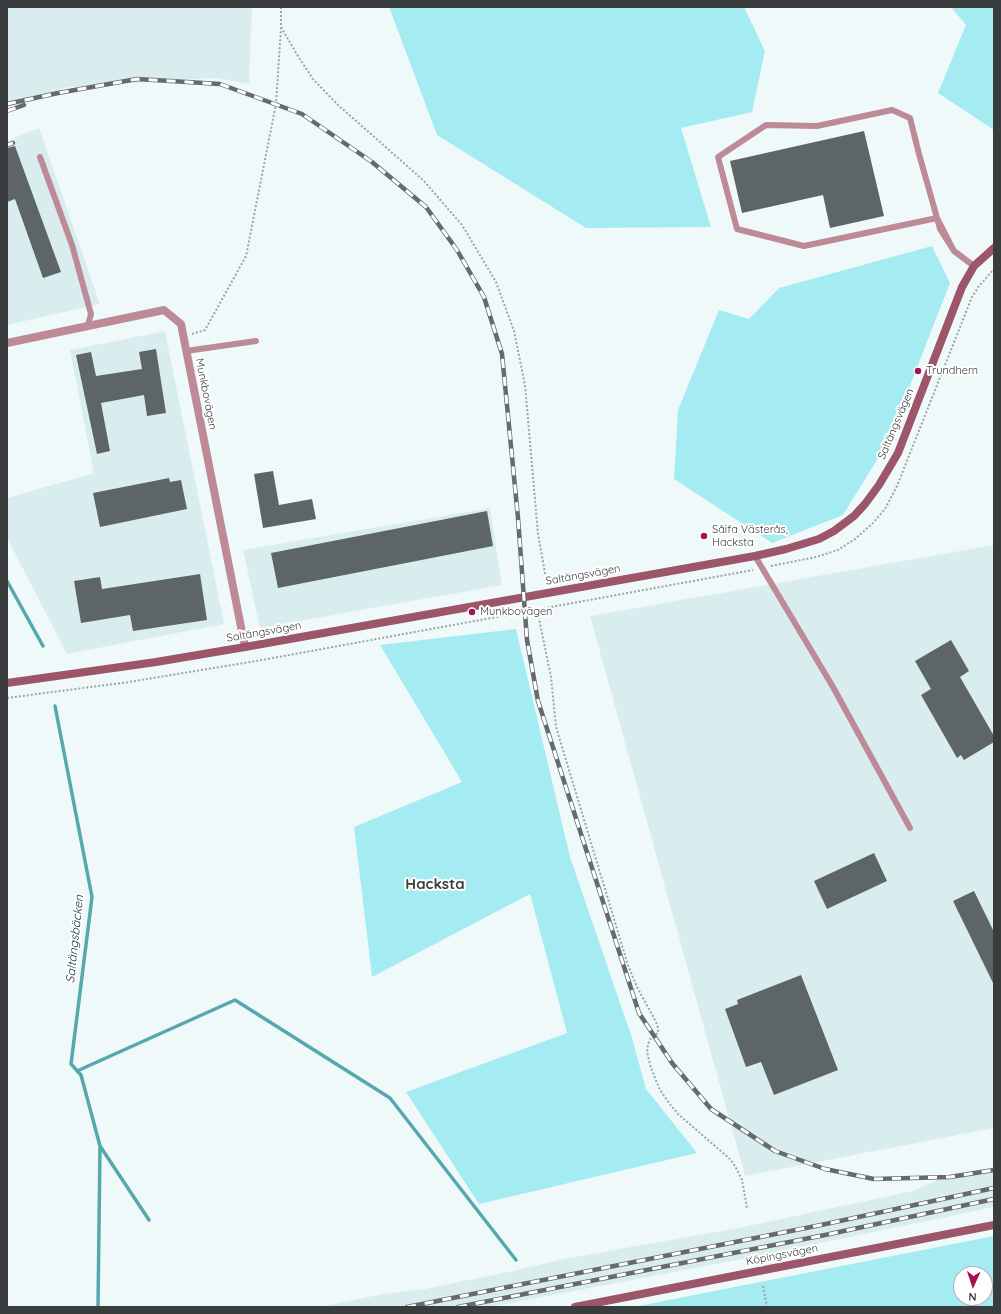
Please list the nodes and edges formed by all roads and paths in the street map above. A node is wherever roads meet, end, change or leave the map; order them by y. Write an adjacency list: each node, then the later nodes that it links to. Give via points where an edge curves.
1 (281, 7): 2 (path)
2 (281, 27): 9 (path, via 276,104 246,256 205,330); 15 (path, via 313,79 423,180 462,225 496,282 514,331 525,385 538,534)
3 (40, 157): 8 (lane, via 72,245 91,314)
4 (937, 218): 4 (lane, via 910,118 892,110 817,126 766,125 718,157 737,229 804,246); 6 (lane, via 940,229 954,251)
5 (994, 248): 6 (street, Saltängsvägen)
6 (974, 266): 13 (street, Saltängsvägen, via 962,286 898,453 865,504 854,516 819,539)
7 (994, 268): 14 (path, via 972,297 897,486 885,508 861,534 838,550)
8 (88, 325): 9 (street, Munkbovägen, via 164,310 181,324); 11 (street, Munkbovägen)
9 (184, 337): 12 (street, Munkbovägen)
10 (256, 342): 12 (lane)
11 (7, 343)
12 (186, 351): 17 (street, Munkbovägen)
13 (755, 556): 14 (lane); 15 (street, Saltängsvägen)
14 (762, 568): 16 (path); 20 (lane, via 834,687)
15 (549, 592): 17 (street, Saltängsvägen)
16 (537, 610): 19 (path, via 129,682); 21 (path, via 551,677 556,727 628,965 658,1028 658,1032 648,1044 651,1068 660,1090 678,1114 735,1166 742,1180)
17 (245, 647): 18 (street, Saltängsvägen)
18 (7, 683)
19 (7, 698)
20 (910, 828)
21 (747, 1208)
22 (994, 1225): 24 (street, Köpingsvägen)
23 (763, 1286): 25 (path)
24 (575, 1307)
25 (767, 1307)

